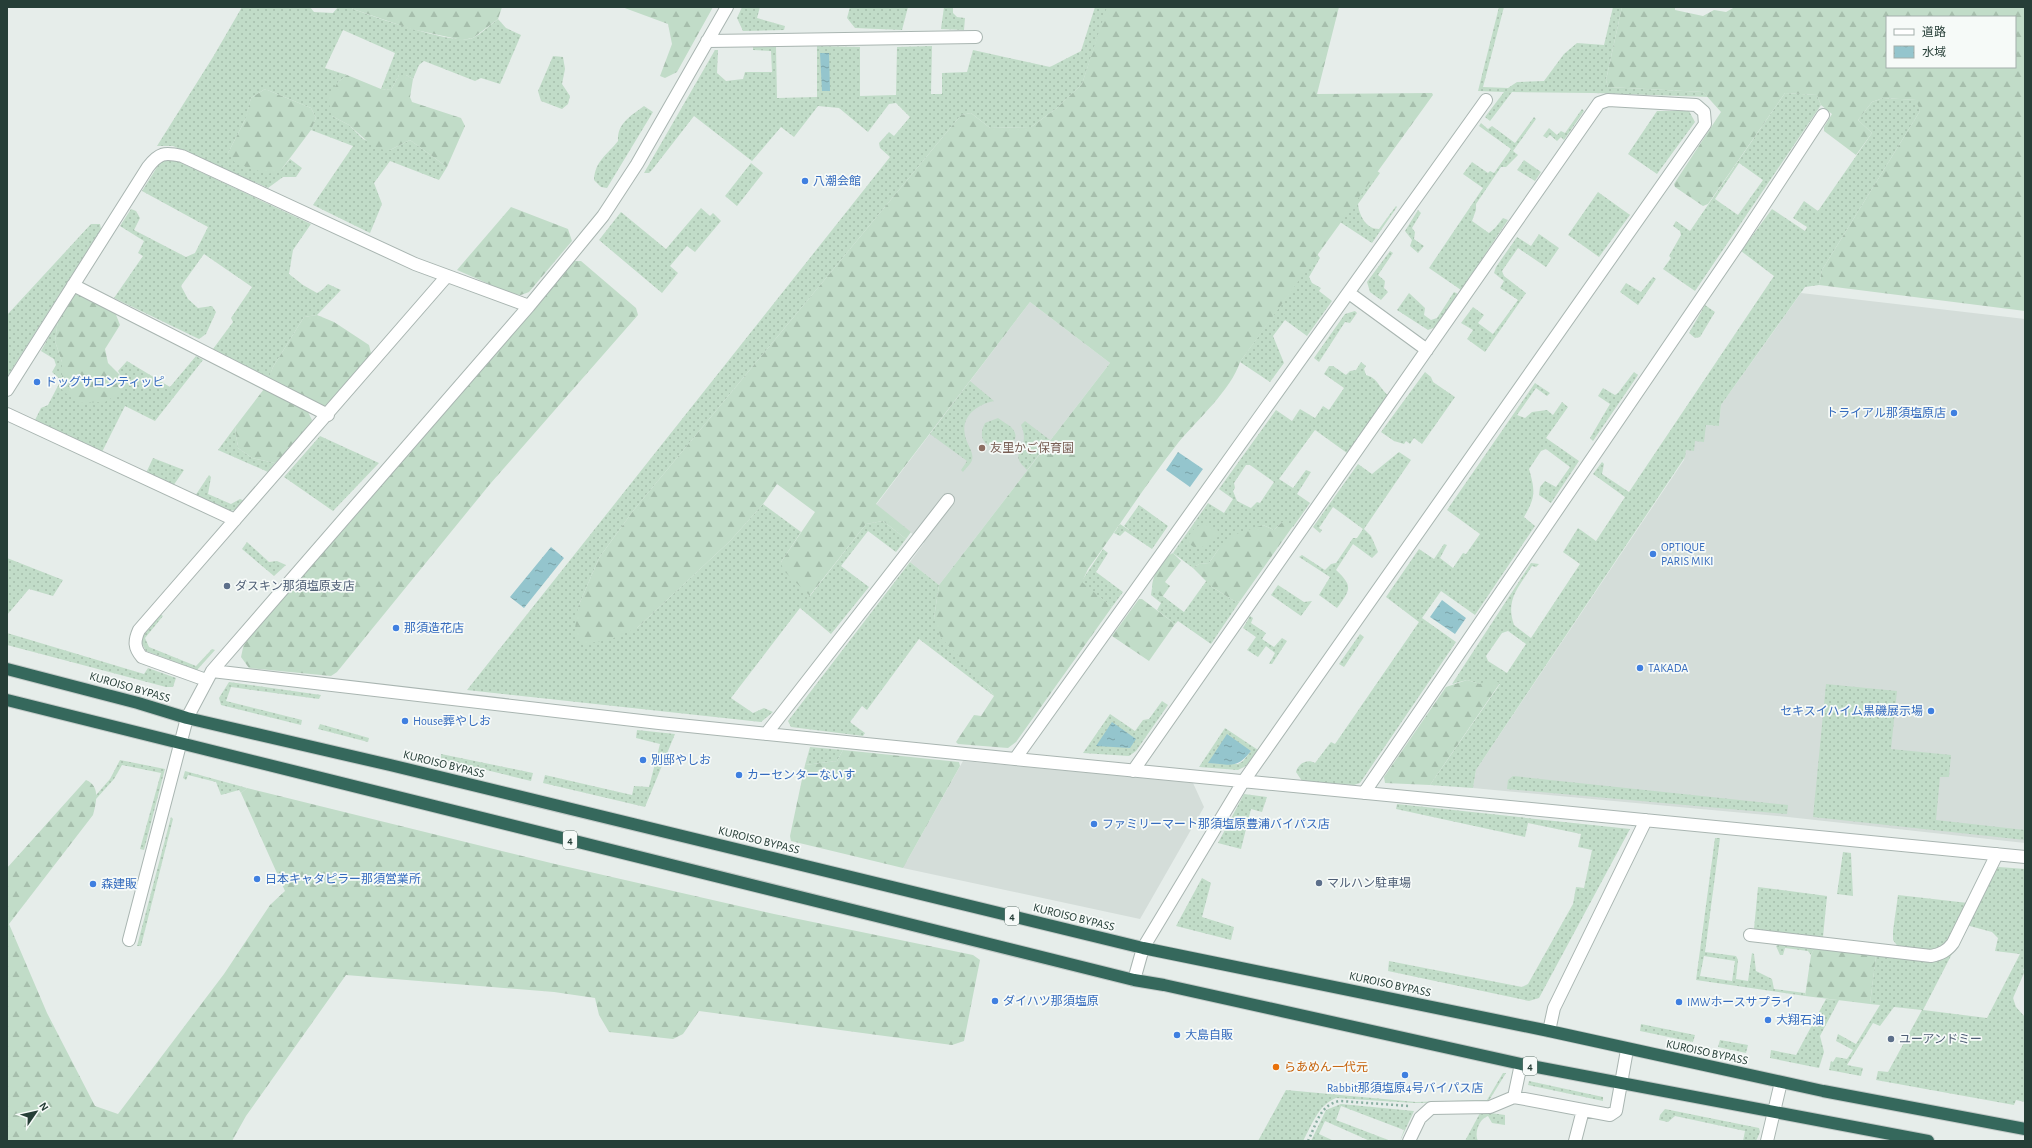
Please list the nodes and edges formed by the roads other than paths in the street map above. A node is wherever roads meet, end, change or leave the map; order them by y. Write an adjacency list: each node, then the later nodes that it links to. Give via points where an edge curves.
1 (727, 7): 3 (street)
2 (976, 37): 3 (street)
3 (707, 41): 9 (street, via 637,164 603,216)
4 (1486, 100): 8 (street)
5 (1823, 116): 25 (street)
6 (447, 276): 7 (street, via 415,264 182,156 168,153 156,157 148,167); 9 (street); 13 (street)
7 (73, 285): 11 (street); 13 (street)
8 (1349, 293): 10 (street); 22 (street)
9 (528, 306): 17 (street)
10 (1427, 350): 23 (street); 24 (street, via 1599,103 1608,100 1696,105 1704,112 1705,124)
11 (7, 390)
12 (7, 414): 15 (street)
13 (328, 414): 15 (street)
14 (948, 500): 20 (street)
15 (235, 520): 17 (street, via 139,630 134,641 142,658)
16 (7, 669): 19 (highway, KUROISO BYPASS / 4)
17 (209, 676): 19 (street); 20 (street)
18 (7, 700): 21 (highway, 4)
19 (187, 718): 21 (street); 31 (highway, KUROISO BYPASS / 4)
20 (766, 734): 22 (street)
21 (179, 743): 30 (street); 32 (highway, 4)
22 (1015, 759): 23 (street)
23 (1133, 771): 24 (street)
24 (1243, 782): 25 (street); 31 (street)
25 (1364, 793): 26 (street)
26 (1646, 820): 27 (street); 33 (street, via 1554,1008)
27 (1997, 854): 28 (street); 29 (street, via 1953,943 1941,954 1931,956)
28 (2025, 857)
29 (1750, 935)
30 (129, 940)
31 (1143, 948): 32 (street); 33 (highway, KUROISO BYPASS / 4)
32 (1134, 980): 35 (highway, 4)
33 (1549, 1031): 34 (highway, KUROISO BYPASS / 4)
34 (1627, 1050): 36 (highway, KUROISO BYPASS / 4); 37 (street)
35 (1521, 1064): 37 (highway, 4); 38 (street)
36 (1782, 1082): 40 (street); 41 (highway, KUROISO BYPASS / 4)
37 (1622, 1084): 39 (street, via 1616,1111 1610,1115); 40 (highway, 4)
38 (1514, 1098): 39 (street); 42 (street, via 1490,1107 1431,1108 1420,1118)
39 (1583, 1110): 43 (street)
40 (1775, 1112): 44 (street); 45 (highway, 4)
41 (2025, 1128)
42 (1410, 1141)
43 (1575, 1141)
44 (1767, 1141)
45 (1928, 1141)

